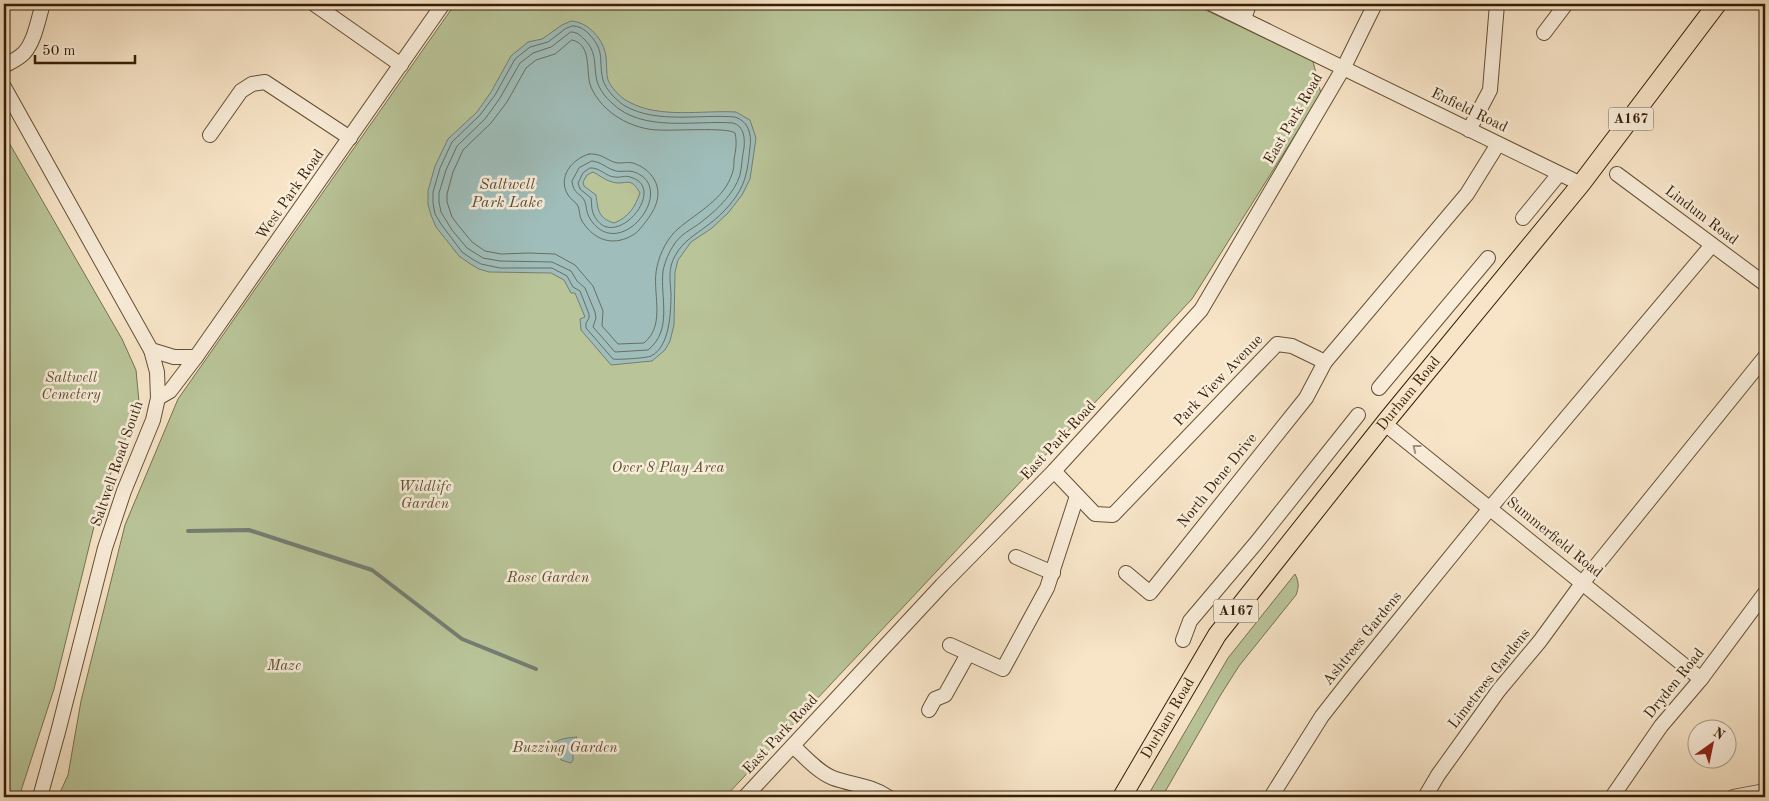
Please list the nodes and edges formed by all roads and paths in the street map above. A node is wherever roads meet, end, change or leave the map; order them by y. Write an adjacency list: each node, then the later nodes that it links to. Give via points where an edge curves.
1 (43, 4): 13 (street, via 26,51)
2 (314, 4): 12 (street)
3 (442, 4): 12 (street, West Park Road)
4 (1212, 4): 10 (street, Enfield Road)
5 (1248, 4): 10 (street)
6 (1375, 4): 14 (street, East Park Road)
7 (1497, 4): 16 (street, via 1490,90)
8 (1566, 4): 11 (street)
9 (1717, 4): 22 (main road, Durham Road / A167)
10 (1244, 19): 14 (street, Enfield Road)
11 (1544, 33)
12 (401, 65): 18 (street, West Park Road)
13 (4, 66)
14 (1344, 67): 16 (street, Enfield Road); 35 (street, East Park Road, via 1201,310)
15 (4, 87): 27 (street, Saltwell Road South)
16 (1469, 130): 19 (street, Enfield Road)
17 (210, 135): 18 (street, via 241,91 252,84 265,82)
18 (350, 138): 28 (street, West Park Road)
19 (1498, 144): 20 (street, Enfield Road); 30 (street, via 1467,194)
20 (1560, 174): 22 (street, Enfield Road); 23 (street)
21 (1617, 174): 24 (street, Lindum Road)
22 (1581, 184): 34 (main road, Durham Road / A167)
23 (1523, 218)
24 (1712, 245): 26 (street, Lindum Road); 37 (street, Ashtrees Gardens)
25 (1488, 258): 31 (street)
26 (1765, 284)
27 (150, 350): 28 (street, via 174,357); 32 (street, Saltwell Road South, via 157,372)
28 (196, 357): 32 (street, West Park Road, via 170,391)
29 (1765, 357): 41 (street, Limetrees Gardens)
30 (1325, 362): 36 (street, Park View Avenue, via 1292,346 1277,344 1113,515 1095,514); 40 (street, North Dene Drive, via 1306,398 1150,593)
31 (1379, 388)
32 (158, 398): 50 (street, Saltwell Road South, via 153,420 124,490 105,548)
33 (1358, 415): 43 (street, via 1190,621)
34 (1385, 424): 37 (street, Summerfield Road, one-way to 34); 53 (main road, Durham Road / A167, via 1217,634)
35 (1054, 471): 36 (street, Park View Avenue); 48 (street, East Park Road, via 942,585)
36 (1077, 496): 39 (street)
37 (1490, 507): 41 (street, Summerfield Road); 54 (street, Ashtrees Gardens, via 1322,716)
38 (1016, 557): 39 (street)
39 (1053, 573): 45 (street, via 1003,669)
40 (1126, 573)
41 (1583, 582): 46 (street, Summerfield Road); 55 (street, Limetrees Gardens, via 1499,690)
42 (1765, 593): 46 (street, Dryden Road)
43 (1183, 640)
44 (950, 645): 45 (street)
45 (968, 654): 47 (street, via 945,695 935,698)
46 (1701, 678): 56 (street, Dryden Road, via 1661,726)
47 (929, 710)
48 (793, 746): 51 (street, East Park Road); 52 (street, via 823,773 868,786)
49 (1765, 791): 57 (street)
50 (40, 797)
51 (745, 797)
52 (888, 797)
53 (1122, 797)
54 (1271, 797)
55 (1425, 797)
56 (1612, 797)
57 (1732, 797)

